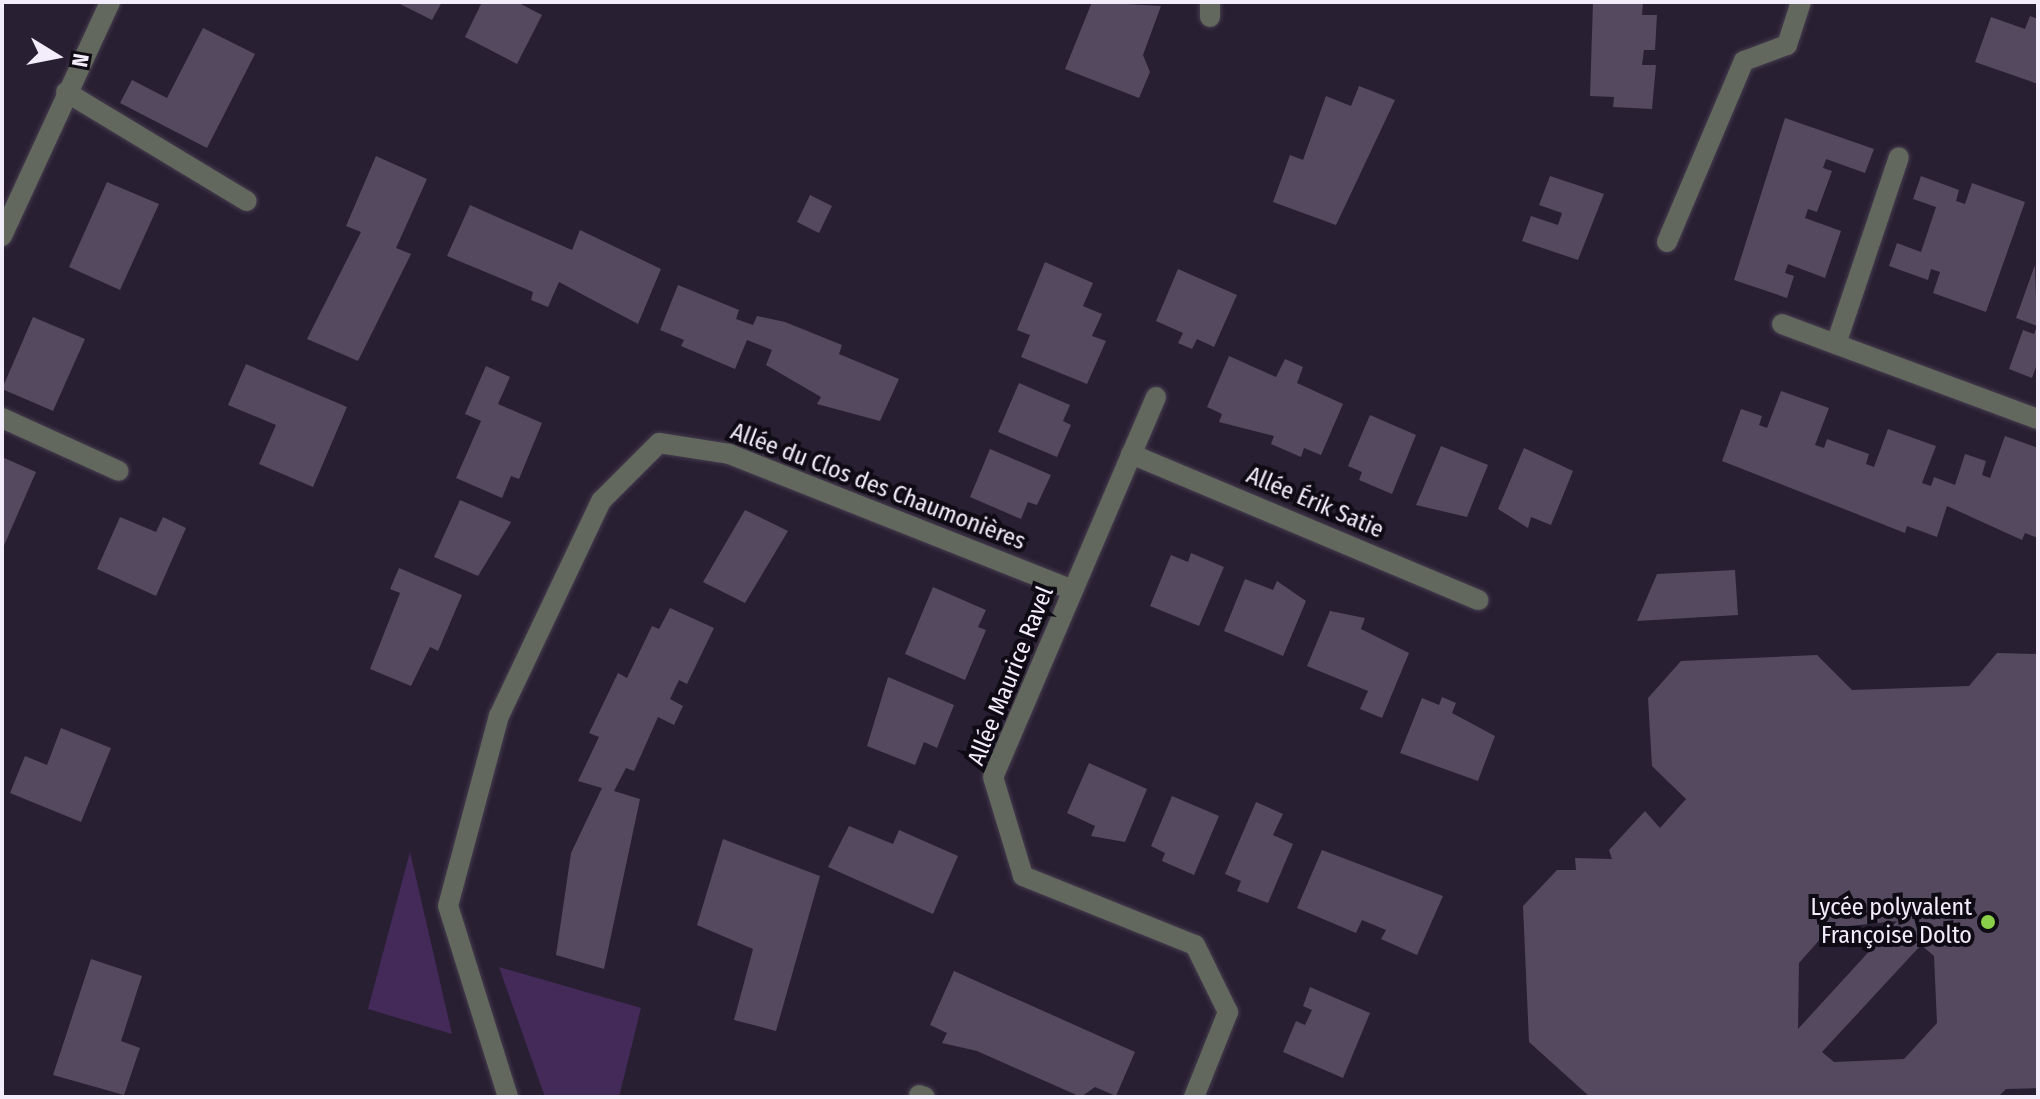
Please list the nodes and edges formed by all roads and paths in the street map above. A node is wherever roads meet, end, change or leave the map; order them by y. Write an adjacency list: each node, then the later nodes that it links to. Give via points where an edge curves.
1 (110, 2): 3 (street)
2 (1801, 2): 7 (street, via 1787,45 1744,61)
3 (66, 92): 5 (street); 6 (street)
4 (1899, 157): 9 (street)
5 (247, 201)
6 (2, 236)
7 (1667, 242)
8 (1782, 324): 9 (street)
9 (1836, 344): 12 (street)
10 (1156, 397): 13 (street, Allée Maurice Ravel)
11 (2, 418): 14 (street)
12 (2038, 419)
13 (1131, 454): 15 (street, Allée Maurice Ravel); 16 (street, Allée Érik Satie)
14 (119, 471)
15 (1073, 590): 17 (street, Allée du Clos des Chaumonières, via 729,454 659,443 601,501 499,716 448,906); 18 (street, Allée Maurice Ravel, via 993,777 1023,876 1195,945 1228,1012)
16 (1479, 600)
17 (508, 1097)
18 (1194, 1097)

